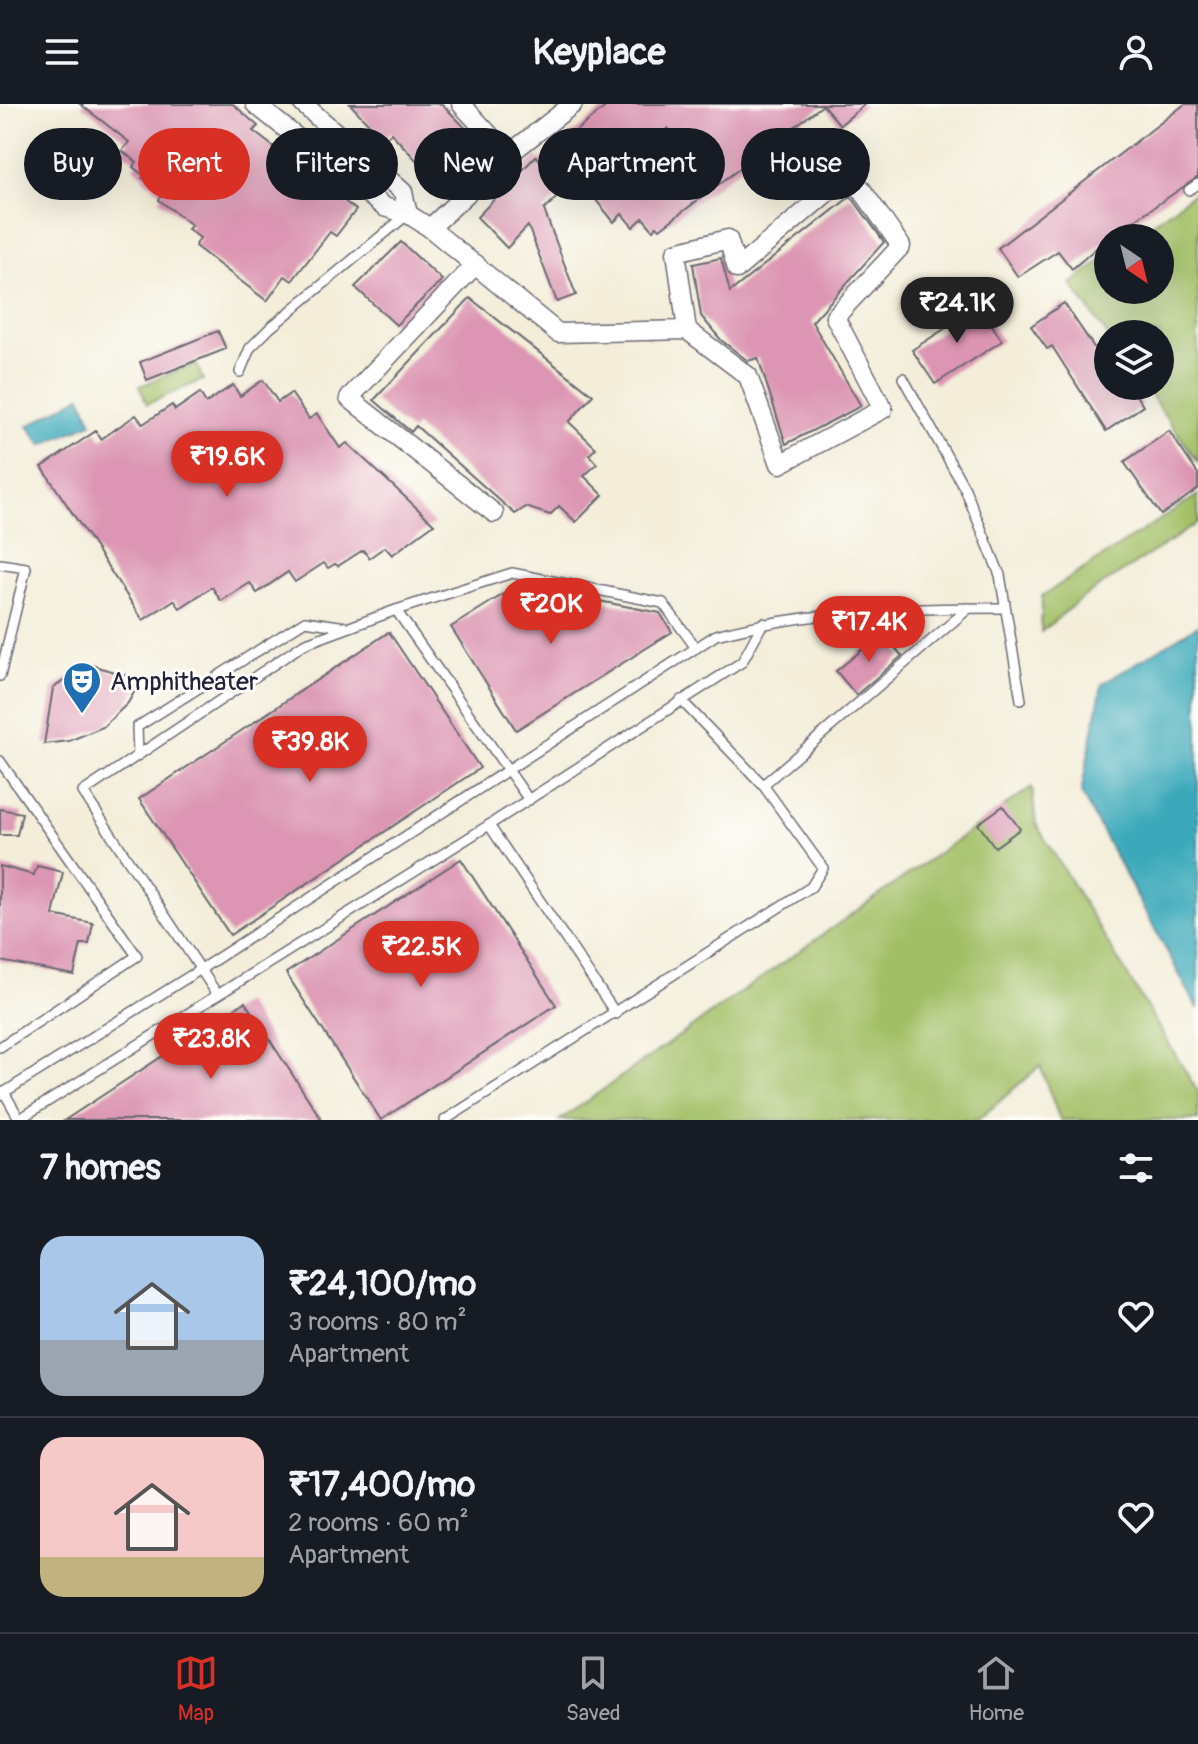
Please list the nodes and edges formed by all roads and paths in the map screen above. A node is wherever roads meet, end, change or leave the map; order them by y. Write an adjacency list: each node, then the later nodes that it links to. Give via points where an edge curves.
1 (255, 104): 8 (street, via 384,207)
2 (303, 104): 8 (street, via 403,192)
3 (461, 104): 5 (street)
4 (573, 104): 6 (street)
5 (483, 128)
6 (522, 144)
7 (460, 200): 9 (street)
8 (408, 214): 9 (street); 12 (lane, via 270,328 250,348)
9 (430, 228): 10 (street)
10 (476, 264): 11 (street, via 558,333); 14 (street, via 349,398)
11 (687, 330): 11 (street, via 676,252 728,239 737,269 850,173 901,246 835,317 883,409 780,464 748,376)
12 (240, 372)
13 (903, 378): 17 (lane, via 965,489 1000,575)
14 (494, 513)
15 (0, 564): 22 (lane, via 26,568)
16 (969, 608): 17 (lane); 19 (lane); 28 (lane)
17 (1005, 608): 24 (lane)
18 (396, 610): 20 (lane); 21 (lane, via 512,573 663,603); 27 (lane)
19 (763, 623): 21 (lane, via 716,635); 23 (lane, via 742,662)
20 (350, 627): 25 (lane, via 304,644); 25 (lane, via 305,621 137,727)
21 (696, 648): 27 (lane)
22 (0, 676)
23 (681, 700): 28 (lane); 29 (lane)
24 (1021, 700)
25 (138, 755): 31 (lane, via 83,792)
26 (0, 761): 34 (lane, via 137,956)
27 (507, 768): 29 (lane); 31 (lane)
28 (763, 785): 33 (lane, via 823,868 811,887)
29 (529, 800): 30 (lane)
30 (489, 825): 32 (lane); 33 (lane)
31 (201, 969): 32 (lane); 35 (lane)
32 (217, 994): 36 (lane)
33 (616, 1014): 37 (lane)
34 (0, 1047)
35 (2, 1094): 36 (lane)
36 (19, 1120)
37 (445, 1120)

